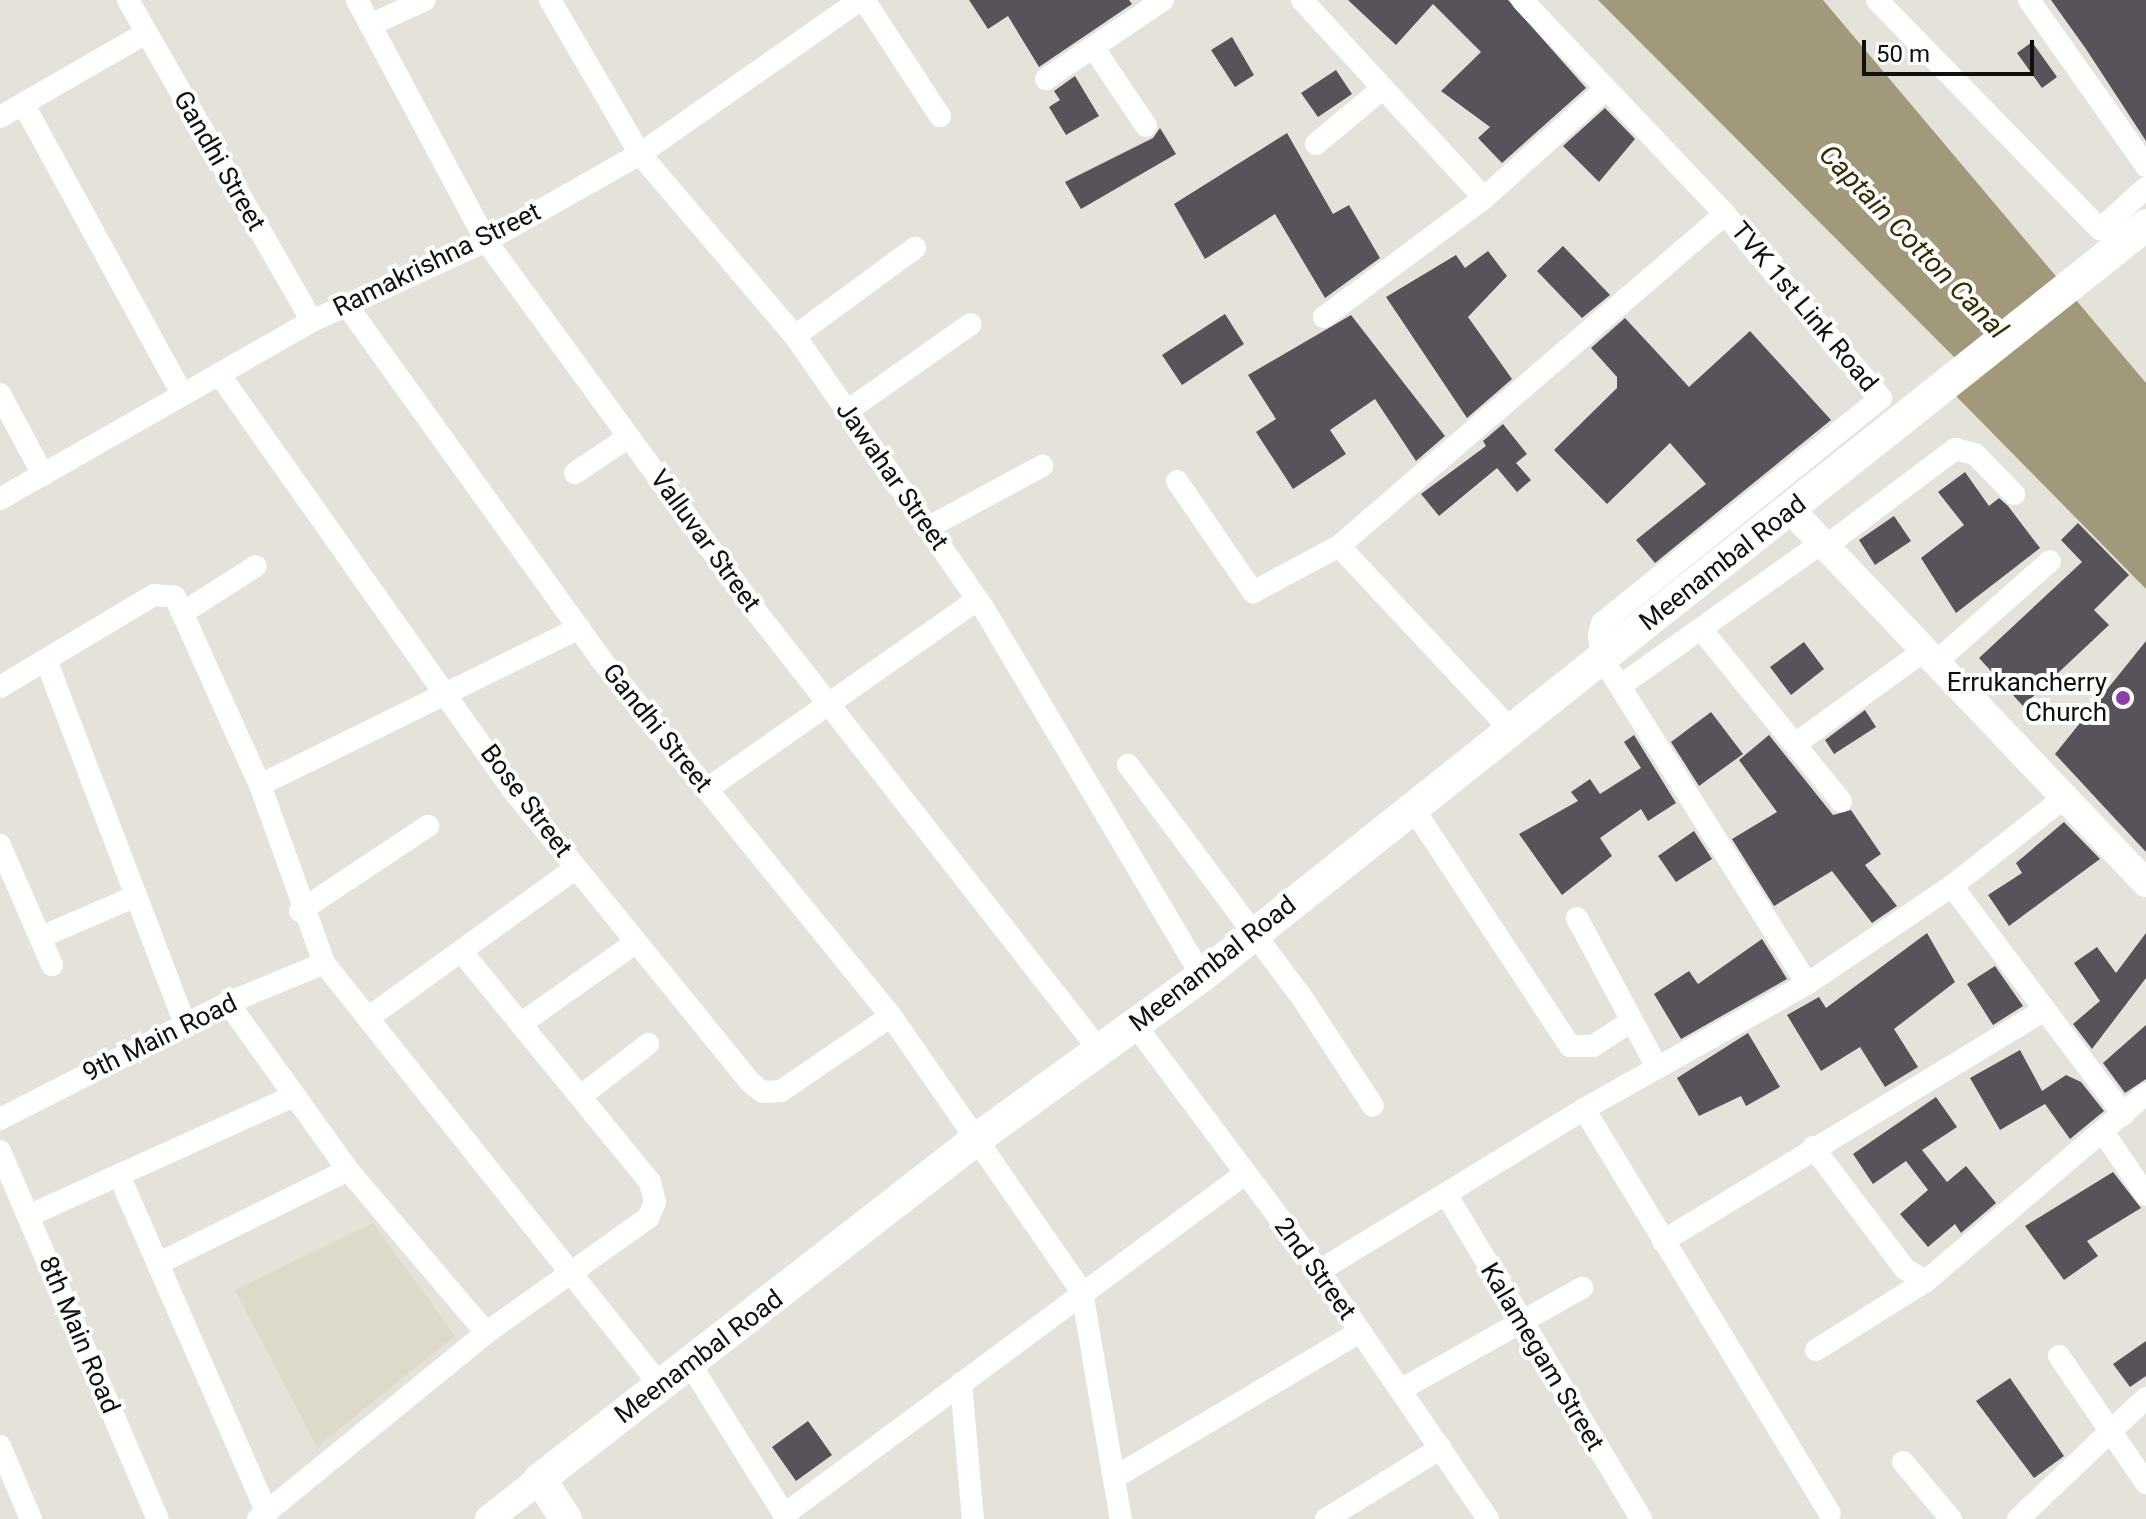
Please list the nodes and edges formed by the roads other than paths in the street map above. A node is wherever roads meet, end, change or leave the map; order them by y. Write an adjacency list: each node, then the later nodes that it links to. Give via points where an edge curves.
1 (128, 0): 12 (street, Gandhi Street)
2 (357, 0): 11 (street, Valluvar Street)
3 (425, 0): 11 (street)
4 (550, 0): 22 (street, Jawahar Street)
5 (862, 0): 18 (street); 22 (street, Ramakrishna Street)
6 (1163, 0): 13 (street)
7 (1302, 0): 15 (street)
8 (1522, 0): 16 (street, TVK 1st Link Road)
9 (1877, 0): 24 (street, via 2100,229)
10 (2029, 0): 23 (street)
11 (370, 25): 28 (street, Valluvar Street)
12 (146, 33): 17 (street); 32 (street, Gandhi Street)
13 (1093, 47): 14 (street); 20 (street)
14 (1046, 79)
15 (1383, 88): 21 (street); 25 (street)
16 (1606, 89): 25 (street); 26 (street, TVK 1st Link Road)
17 (25, 107): 19 (street); 37 (street)
18 (940, 116)
19 (0, 117)
20 (1146, 126)
21 (1316, 144)
22 (640, 154): 28 (street, Ramakrishna Street); 34 (street, Jawahar Street)
23 (2146, 166)
24 (2146, 188)
25 (1484, 198): 31 (street)
26 (1725, 214): 49 (street); 57 (street, TVK 1st Link Road, via 1881,398 1602,623)
27 (2146, 225): 46 (main road, Meenambal Road)
28 (486, 241): 30 (street, Ramakrishna Street); 39 (street, Valluvar Street)
29 (915, 248): 34 (street)
30 (348, 307): 32 (street, Ramakrishna Street); 54 (street, Gandhi Street)
31 (1324, 317)
32 (312, 321): 35 (street, Ramakrishna Street)
33 (971, 324): 38 (street)
34 (795, 336): 38 (street, Jawahar Street)
35 (219, 374): 37 (street, Ramakrishna Street); 61 (street, Bose Street)
36 (0, 394): 42 (street)
37 (183, 395): 42 (street, Ramakrishna Street)
38 (847, 411): 47 (street, Jawahar Street)
39 (629, 437): 41 (street); 62 (street, Valluvar Street)
40 (1042, 466): 47 (street)
41 (575, 473)
42 (43, 475): 45 (street, Ramakrishna Street)
43 (1177, 481): 49 (street, via 1253,592)
44 (2014, 494): 48 (street, via 1975,454 1955,449)
45 (0, 499)
46 (1791, 510): 48 (street); 57 (main road, Meenambal Road)
47 (927, 528): 52 (street, Jawahar Street)
48 (1824, 544): 55 (street); 56 (street)
49 (1339, 546): 63 (street)
50 (2050, 561): 56 (street)
51 (256, 566): 53 (street)
52 (977, 600): 62 (street); 85 (street, Jawahar Street)
53 (184, 612): 58 (street, via 175,597 154,595); 66 (street)
54 (579, 628): 61 (street); 67 (street, Gandhi Street)
55 (1701, 629): 59 (street); 64 (street)
56 (1931, 656): 64 (street); 68 (street)
57 (1602, 658): 59 (street); 63 (main road, Meenambal Road)
58 (46, 660): 60 (street); 76 (street)
59 (1620, 686): 86 (street)
60 (0, 687)
61 (445, 689): 66 (street); 73 (street, Bose Street)
62 (832, 708): 67 (street); 96 (street, Valluvar Street)
63 (1513, 732): 70 (main road, Meenambal Road)
64 (1798, 742): 69 (street)
65 (1128, 765): 79 (street)
66 (260, 785): 77 (street)
67 (707, 789): 89 (street, Gandhi Street)
68 (2065, 797): 74 (street); 75 (street)
69 (1841, 801)
70 (1413, 808): 79 (main road, Meenambal Road); 91 (street, via 1570,1046 1593,1046)
71 (428, 826): 77 (street)
72 (0, 845): 80 (street)
73 (576, 868): 81 (street, Bose Street); 82 (street)
74 (2146, 883)
75 (1952, 886): 86 (street); 88 (street)
76 (136, 896): 80 (street); 93 (street)
77 (300, 911): 83 (street)
78 (1577, 918): 91 (street)
79 (1252, 934): 85 (main road, Meenambal Road); 101 (street)
80 (41, 937): 84 (street)
81 (635, 943): 89 (street, Bose Street, via 763,1092 781,1091); 92 (street)
82 (464, 955): 90 (street); 92 (street)
83 (324, 963): 87 (street, 9th Main Road); 90 (street)
84 (52, 965)
85 (1202, 976): 94 (main road, Meenambal Road)
86 (1807, 984): 97 (street)
87 (228, 1003): 93 (street, 9th Main Road); 100 (street)
88 (2041, 1012): 103 (street); 107 (street)
89 (891, 1016): 106 (street, Gandhi Street)
90 (368, 1018): 118 (street)
91 (1630, 1022): 97 (street)
92 (522, 1023): 99 (street)
93 (185, 1024): 104 (street, 9th Main Road)
94 (1135, 1025): 96 (main road, Meenambal Road); 110 (street, 2nd Street)
95 (648, 1044): 99 (street)
96 (1100, 1051): 106 (main road, Meenambal Road)
97 (1657, 1067): 102 (street)
98 (2146, 1094): 103 (street)
99 (581, 1096): 118 (street, via 650,1182 655,1202 648,1218)
100 (291, 1097): 109 (street); 111 (street)
101 (1373, 1106)
102 (1584, 1109): 112 (street); 115 (street)
103 (2124, 1115): 105 (street)
104 (0, 1119)
105 (2103, 1132): 113 (street); 119 (street)
106 (978, 1138): 121 (street, Gandhi Street); 127 (main road, Meenambal Road)
107 (1813, 1147): 115 (street); 119 (street, via 1905,1269)
108 (0, 1151): 114 (street, 8th Main Road)
109 (348, 1170): 116 (street); 124 (street)
110 (1246, 1173): 117 (street, 2nd Street); 121 (street)
111 (121, 1180): 114 (street); 116 (street)
112 (1446, 1194): 117 (street); 122 (street, Kalamegam Street)
113 (2146, 1195)
114 (28, 1216): 143 (street, 8th Main Road)
115 (1663, 1241): 139 (street)
116 (159, 1263): 140 (street)
117 (1319, 1271): 123 (street, 2nd Street)
118 (576, 1276): 124 (street); 129 (street)
119 (1926, 1281): 125 (street)
120 (1582, 1288): 122 (street)
121 (1082, 1292): 128 (street); 136 (street)
122 (1518, 1323): 130 (street); 150 (street, Kalamegam Street)
123 (1360, 1332): 130 (street, 2nd Street); 136 (street)
124 (486, 1333): 140 (street)
125 (1816, 1350)
126 (2059, 1356): 132 (street)
127 (692, 1367): 129 (main road, Meenambal Road); 141 (street)
128 (961, 1383): 141 (street); 146 (street)
129 (660, 1385): 137 (main road, Meenambal Road)
130 (1400, 1390): 134 (street, 2nd Street)
131 (2146, 1398): 132 (street)
132 (2108, 1426): 138 (street); 152 (street)
133 (0, 1446): 142 (street)
134 (1441, 1448): 148 (street); 149 (street, 2nd Street)
135 (1903, 1462): 151 (street)
136 (1117, 1476): 147 (street)
137 (540, 1479): 144 (street, Meenambal Road); 145 (main road)
138 (2146, 1483)
139 (1830, 1513)
140 (262, 1515)
141 (786, 1516)
142 (31, 1519)
143 (158, 1519)
144 (489, 1519)
145 (566, 1519)
146 (973, 1519)
147 (1121, 1519)
148 (1326, 1519)
149 (1488, 1519)
150 (1641, 1519)
151 (1951, 1519)
152 (2018, 1519)

